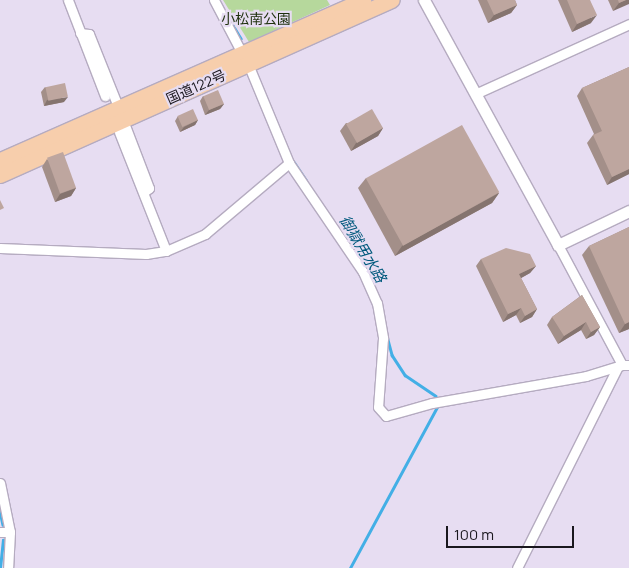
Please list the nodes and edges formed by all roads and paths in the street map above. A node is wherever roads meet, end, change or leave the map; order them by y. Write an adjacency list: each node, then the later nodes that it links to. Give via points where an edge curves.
1 (68, 0): 7 (street)
2 (214, 0): 8 (street)
3 (363, 0): 8 (highway, 国道122号)
4 (392, 0): 8 (highway, 国道122号)
5 (424, 0): 9 (street)
6 (629, 24): 9 (street)
7 (80, 33): 10 (street); 11 (street, via 89,34)
8 (245, 59): 11 (highway, 国道122号); 13 (street)
9 (475, 94): 16 (street)
10 (104, 96)
11 (120, 120): 12 (highway, 国道122号); 14 (highway, 国道122号); 18 (street, via 149,188 144,192)
12 (0, 160)
13 (289, 163): 18 (street, via 205,234); 19 (street, via 362,272 376,303 383,338 378,407 386,416)
14 (0, 175)
15 (629, 211): 16 (street)
16 (558, 245): 19 (street)
17 (0, 248): 18 (street)
18 (166, 251)
19 (623, 366): 24 (street)
20 (0, 483): 22 (street)
21 (0, 532): 22 (street)
22 (10, 532): 23 (street)
23 (8, 568)
24 (517, 568)

